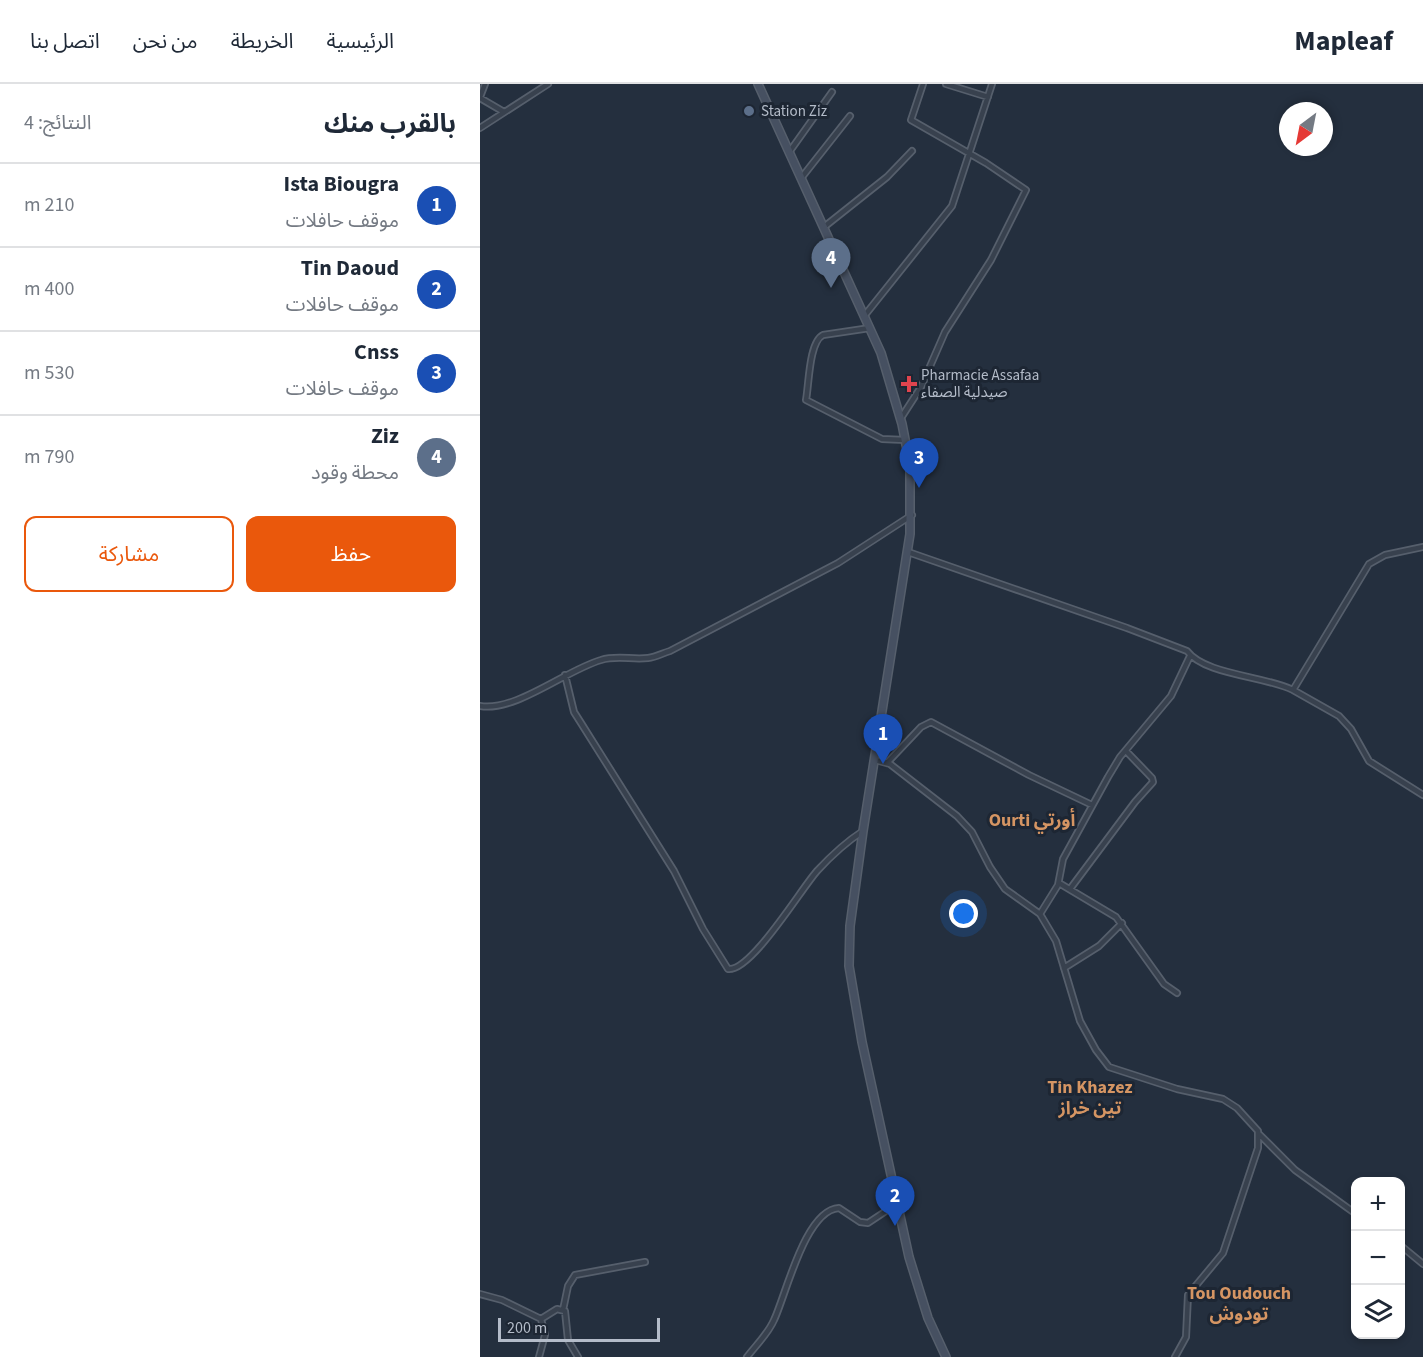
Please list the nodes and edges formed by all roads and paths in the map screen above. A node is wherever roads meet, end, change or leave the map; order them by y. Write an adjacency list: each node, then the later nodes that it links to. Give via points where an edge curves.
1 (485, 84): 9 (street)
2 (548, 84): 11 (street)
3 (758, 84): 14 (main road)
4 (923, 84): 16 (street, via 911,120)
5 (946, 84): 7 (street)
6 (992, 84): 10 (street)
7 (962, 86): 10 (street)
8 (832, 92): 14 (street)
9 (480, 97): 11 (street)
10 (988, 97): 16 (street)
11 (504, 112): 13 (street)
12 (850, 116): 17 (street)
13 (480, 128)
14 (790, 151): 17 (main road)
15 (912, 151): 18 (street, via 887,177)
16 (968, 154): 19 (street, via 948,214); 21 (street, via 1026,190 991,260 945,332 918,394)
17 (802, 177): 18 (main road)
18 (825, 227): 19 (main road)
19 (865, 315): 20 (main road)
20 (870, 327): 21 (main road); 22 (street, via 818,338 813,348 807,400 882,439)
21 (901, 418): 22 (main road)
22 (905, 440): 23 (main road, via 912,477)
23 (912, 515): 25 (main road); 27 (street, via 838,563 680,646 647,659 601,660)
24 (1423, 548): 28 (street, via 1385,555 1369,564)
25 (908, 552): 26 (street, via 1127,628 1187,651); 31 (main road)
26 (1190, 656): 28 (street); 30 (street, via 1171,696)
27 (565, 675): 29 (street, via 526,696 493,707); 35 (street, via 574,712 678,878 727,969 733,970 751,955 816,873)
28 (1293, 690): 33 (street, via 1339,716 1352,729 1370,761)
29 (480, 706)
30 (1126, 751): 34 (street); 37 (street, via 1153,782)
31 (875, 760): 32 (street); 35 (main road)
32 (887, 763): 34 (street, via 921,727 931,722); 38 (street, via 967,825 1005,888)
33 (1423, 795)
34 (1092, 805): 36 (street, via 1063,859)
35 (863, 831): 43 (main road, via 850,926 849,972)
36 (1059, 883): 37 (street); 38 (street)
37 (1070, 889): 39 (street)
38 (1040, 914): 40 (street, via 1056,941)
39 (1122, 923): 40 (street, via 1099,946); 41 (street, via 1160,979)
40 (1064, 968): 42 (street, via 1083,1030 1110,1067 1223,1099 1237,1108)
41 (1177, 993)
42 (1259, 1134): 44 (street, via 1295,1170); 55 (street, via 1256,1155 1223,1253 1188,1295 1186,1337)
43 (898, 1203): 53 (street, via 868,1223 839,1208 825,1215 792,1268 772,1326); 54 (main road, via 919,1293)
44 (1351, 1210)
45 (1405, 1248): 47 (street)
46 (645, 1262): 49 (street, via 575,1275 569,1282)
47 (1423, 1264)
48 (480, 1294): 50 (street)
49 (563, 1310): 50 (street); 52 (street, via 567,1315 568,1340)
50 (541, 1319): 51 (street, via 545,1335)
51 (539, 1357)
52 (578, 1357)
53 (747, 1357)
54 (946, 1357)
55 (1175, 1357)

